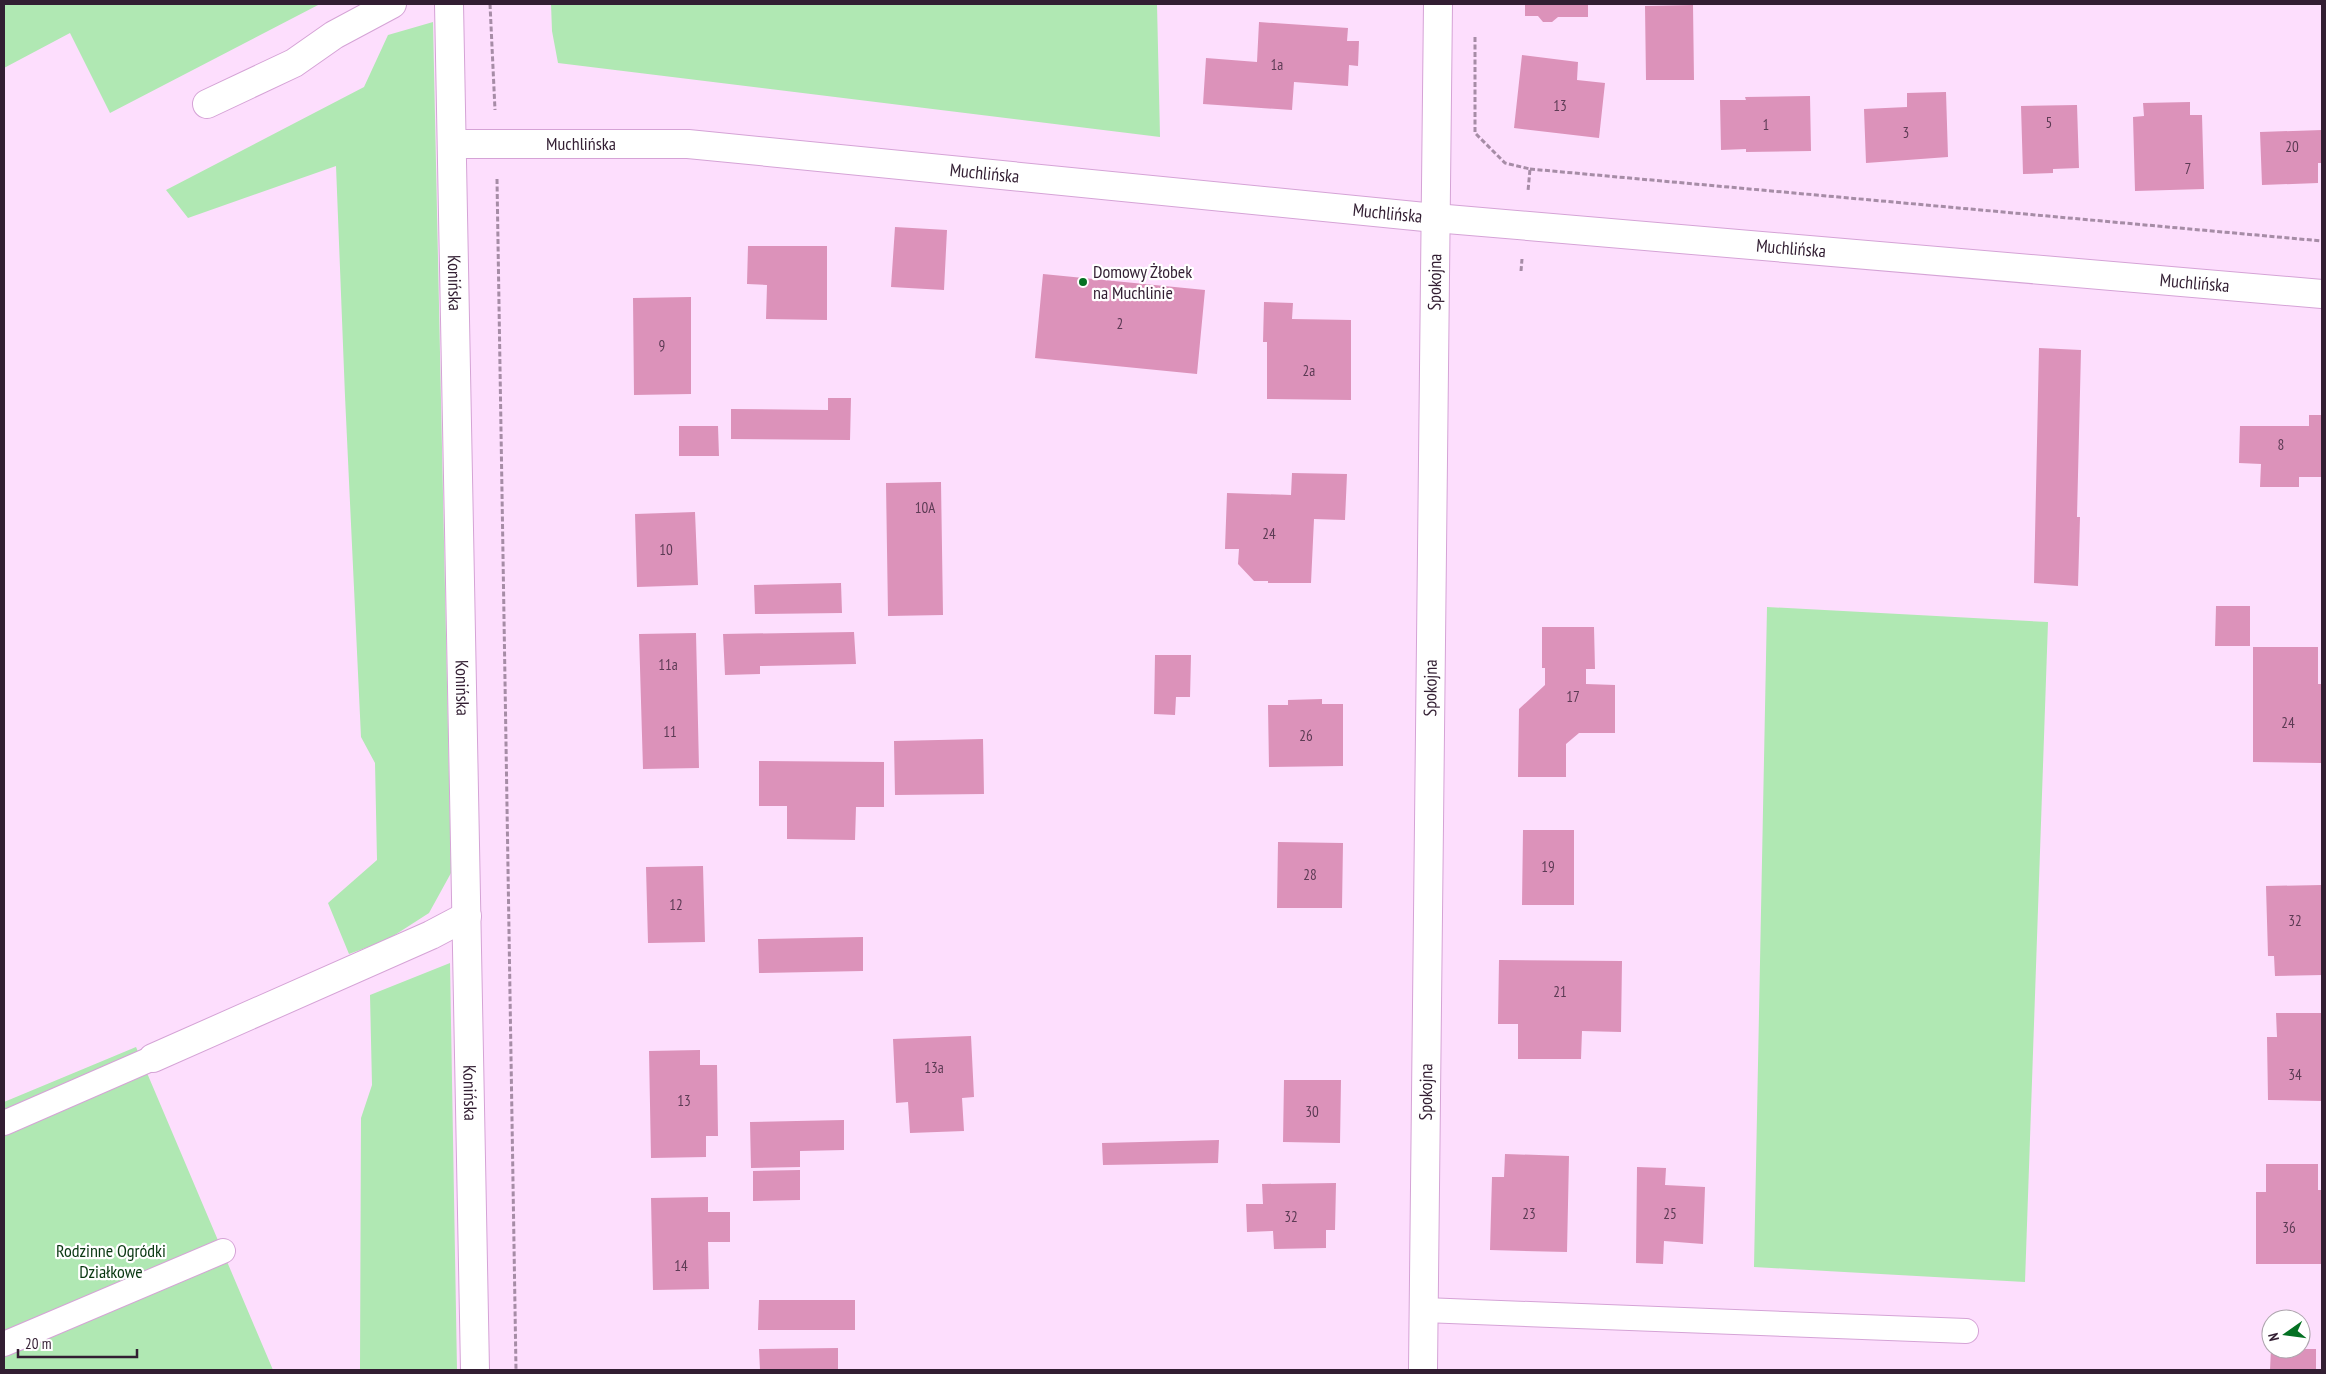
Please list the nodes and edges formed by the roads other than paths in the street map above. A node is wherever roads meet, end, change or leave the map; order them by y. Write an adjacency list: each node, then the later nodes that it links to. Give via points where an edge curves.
1 (392, 4): 4 (street, via 334,34 294,63)
2 (449, 4): 5 (street, Konińska)
3 (1438, 4): 6 (street, Spokojna)
4 (207, 104)
5 (452, 144): 6 (street, Muchlińska, via 688,144); 8 (street, Konińska)
6 (1435, 218): 7 (street, Muchlińska); 12 (street, Spokojna)
7 (2322, 294)
8 (467, 916): 9 (street); 15 (street, Konińska)
9 (153, 1058): 10 (lane)
10 (4, 1123)
11 (223, 1251): 14 (lane)
12 (1424, 1310): 13 (lane); 16 (street, Spokojna)
13 (1966, 1332)
14 (4, 1344)
15 (475, 1370)
16 (1423, 1370)

